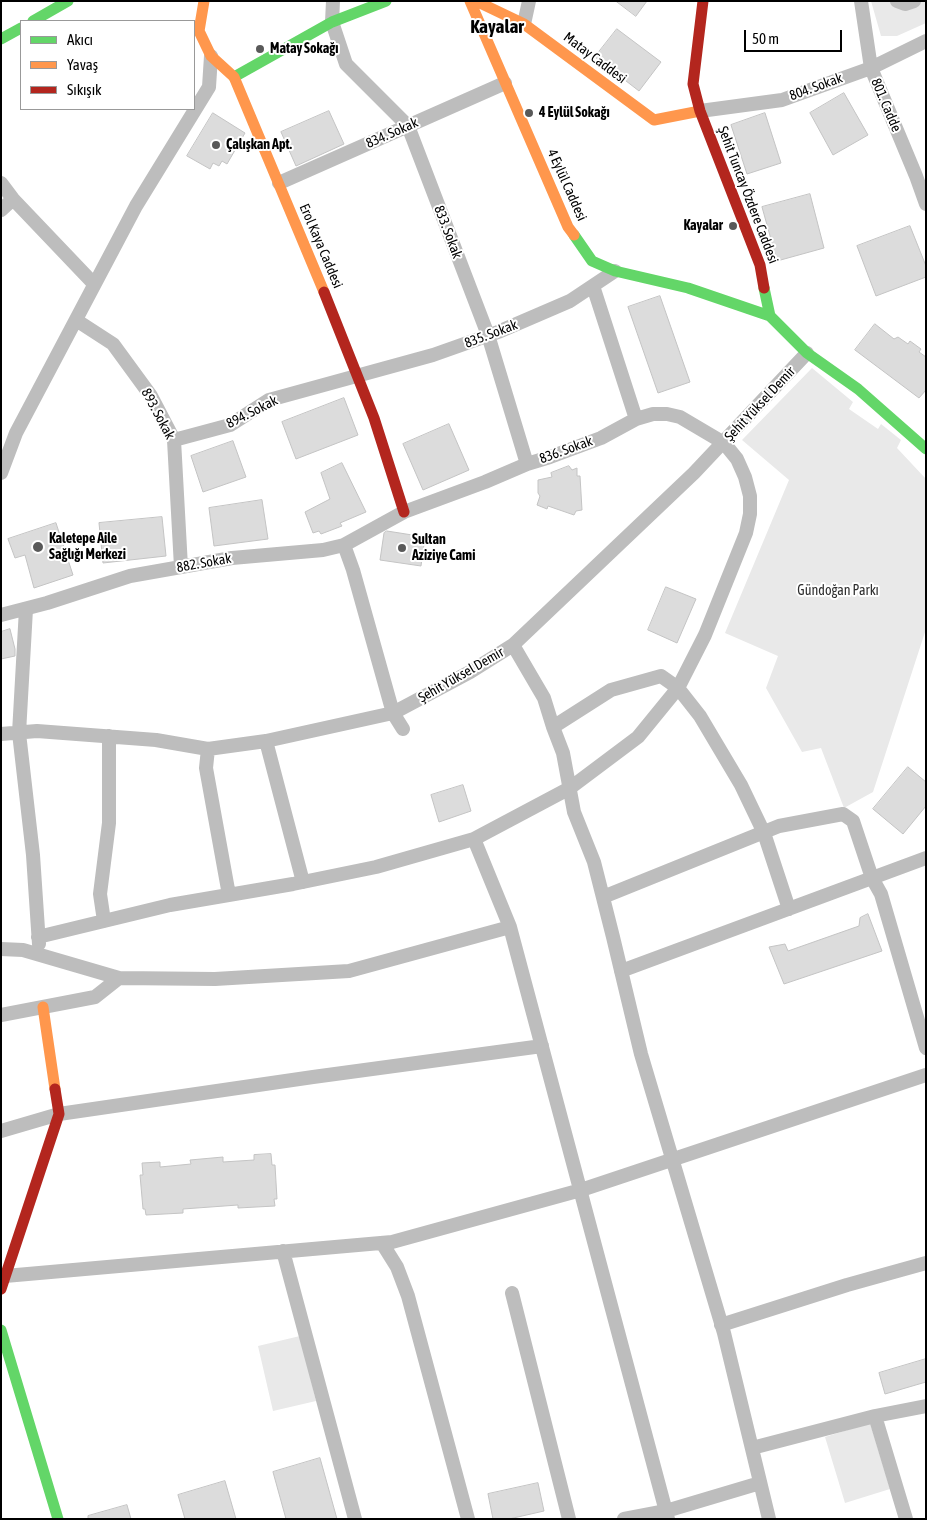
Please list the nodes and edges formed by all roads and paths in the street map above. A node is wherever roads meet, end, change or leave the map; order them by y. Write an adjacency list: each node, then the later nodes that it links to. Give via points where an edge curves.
1 (68, 1): 12 (street)
2 (204, 1): 18 (street, Erol Kaya Caddesi, via 199,31)
3 (333, 1): 13 (street)
4 (386, 1): 13 (street)
5 (470, 1): 21 (street, 4 Eylül Caddesi)
6 (476, 1): 14 (street, Matay Caddesi)
7 (529, 1): 14 (street)
8 (703, 1): 24 (street, Şehit Tuncay Özdere Caddesi, via 693,84)
9 (862, 1): 19 (street, 801. Cadde)
10 (897, 1): 11 (street, via 904,4)
11 (914, 1)
12 (36, 20)
13 (332, 22): 20 (street); 25 (street, 833. Sokak, via 346,64)
14 (524, 24): 24 (street, Matay Caddesi, via 654,120)
15 (20, 29): 16 (street)
16 (1, 39)
17 (926, 41): 19 (street, 804. Sokak)
18 (211, 56): 20 (street, Erol Kaya Caddesi); 23 (street, via 209,87)
19 (871, 68): 24 (street, 804. Sokak, via 782,100); 29 (street, 801. Cadde)
20 (234, 77): 27 (street, Erol Kaya Caddesi)
21 (505, 82): 25 (street, 834. Sokak); 31 (street, 4 Eylül Caddesi, via 568,227 592,261)
22 (195, 110): 32 (street, via 136,206)
23 (195, 110)
24 (700, 111): 34 (street, Şehit Tuncay Özdere Caddesi, via 760,264)
25 (408, 126): 27 (street, 834. Sokak); 36 (street, 833. Sokak)
26 (1, 183): 28 (street)
27 (279, 183): 38 (street, Erol Kaya Caddesi)
28 (13, 199): 30 (street); 32 (street)
29 (926, 204)
30 (1, 210)
31 (616, 271): 33 (street, 835. Sokak); 34 (street, 4 Eylül Caddesi, via 688,288)
32 (94, 284): 35 (street)
33 (593, 286): 36 (street, 835. Sokak, via 570,301); 39 (street)
34 (770, 316): 37 (street)
35 (76, 320): 40 (street, 893. Sokak, via 113,344 151,396); 44 (street, via 16,433)
36 (488, 336): 38 (street, 835. Sokak, via 434,355); 43 (street, 833. Sokak)
37 (807, 353): 41 (street, Şehit Yüksel Demir); 42 (street, via 858,389)
38 (358, 375): 40 (street, 894. Sokak, via 269,400 230,425); 45 (street, Erol Kaya Caddesi)
39 (636, 419): 41 (street, 836. Sokak, via 653,414 680,417); 43 (street, 836. Sokak, via 601,438)
40 (174, 440): 47 (street, 893. Sokak)
41 (724, 443): 50 (street, Şehit Yüksel Demir); 51 (street, via 737,459 745,477 750,514 746,532 705,635)
42 (926, 449)
43 (527, 464): 45 (street, 836. Sokak)
44 (1, 473)
45 (404, 512): 46 (street, 882. Sokak)
46 (344, 545): 47 (street, 882. Sokak); 52 (street)
47 (181, 567): 48 (street, 882. Sokak, via 130,576)
48 (26, 609): 49 (street, 882. Sokak); 55 (street)
49 (1, 615)
50 (514, 644): 52 (street, Şehit Yüksel Demir, via 470,672); 53 (street, via 544,698)
51 (678, 688): 53 (street, via 661,676 611,690); 60 (street, via 638,737); 61 (street, via 700,716 741,785)
52 (393, 713): 54 (street); 58 (street, Şehit Yüksel Demir)
53 (553, 728): 60 (street, via 563,753)
54 (403, 729)
55 (19, 733): 56 (street, Şehit Yüksel Demir); 57 (street, Şehit Yüksel Demir); 71 (street, via 34,855)
56 (1, 734)
57 (109, 736): 59 (street, Şehit Yüksel Demir); 69 (street, via 109,824 100,894)
58 (266, 741): 59 (street, Şehit Yüksel Demir); 65 (street)
59 (208, 749): 66 (street, via 206,768)
60 (570, 788): 62 (street); 67 (street, via 574,812 594,862)
61 (764, 832): 64 (street, via 779,826 843,814 853,821); 67 (street); 68 (street)
62 (474, 839): 65 (street, via 376,867); 70 (street)
63 (926, 858): 64 (street)
64 (872, 878): 68 (street); 79 (street, via 881,894)
65 (303, 882): 66 (street)
66 (229, 895): 69 (street)
67 (603, 897): 74 (street)
68 (789, 909): 74 (street)
69 (104, 921): 71 (street)
70 (510, 927): 75 (street, via 349,971 215,979); 78 (street)
71 (38, 937): 73 (street)
72 (1, 949): 73 (street)
73 (39, 955): 75 (street)
74 (621, 971): 83 (street, via 641,1054)
75 (119, 978): 76 (street, via 95,997)
76 (43, 1007): 77 (street); 81 (street)
77 (1, 1015)
78 (542, 1046): 81 (street); 84 (street)
79 (926, 1048)
80 (926, 1075): 83 (street)
81 (58, 1114): 82 (street); 88 (street)
82 (1, 1131)
83 (673, 1159): 84 (street); 90 (street)
84 (581, 1190): 85 (street, via 392,1242); 96 (street)
85 (382, 1242): 86 (street); 99 (street, via 397,1267 408,1296)
86 (283, 1252): 88 (street); 98 (street)
87 (926, 1263): 90 (street)
88 (3, 1283)
89 (512, 1293): 100 (street)
90 (721, 1325): 94 (street)
91 (1, 1330): 97 (street)
92 (926, 1406): 93 (street)
93 (875, 1416): 94 (street); 103 (street)
94 (752, 1448): 95 (street)
95 (760, 1483): 96 (street); 102 (street)
96 (667, 1515): 101 (street)
97 (58, 1519)
98 (355, 1519)
99 (468, 1519)
100 (569, 1519)
101 (624, 1519)
102 (769, 1519)
103 (906, 1519)

